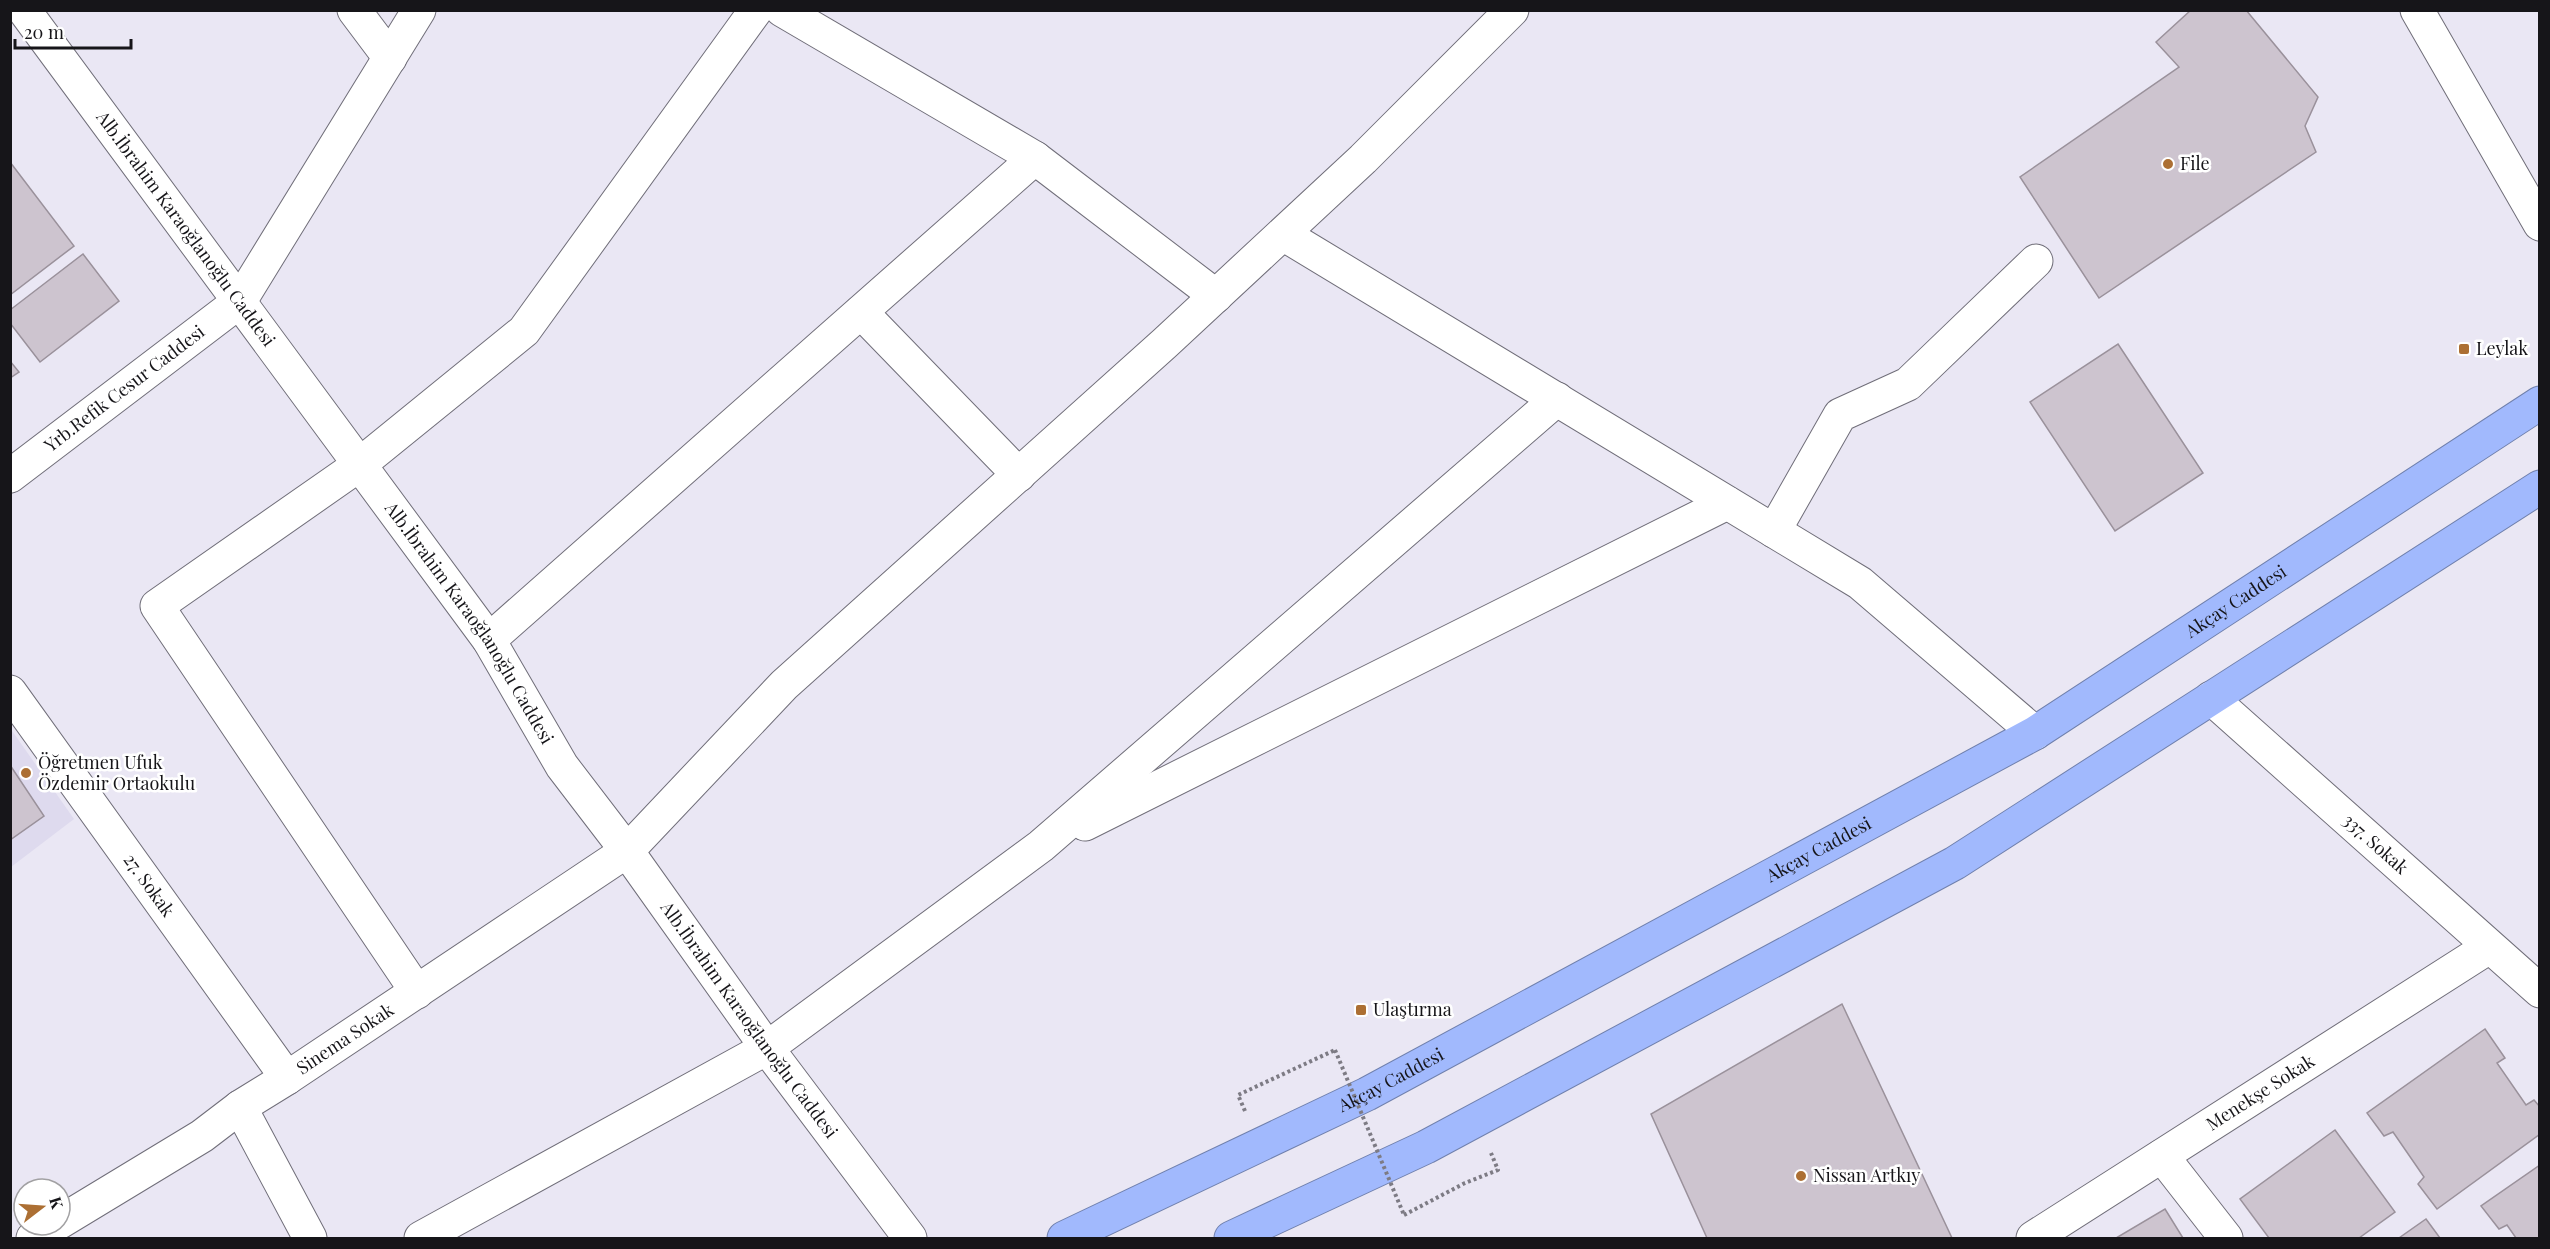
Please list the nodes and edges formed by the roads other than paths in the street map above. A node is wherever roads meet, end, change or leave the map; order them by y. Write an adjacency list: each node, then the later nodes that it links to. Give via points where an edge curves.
1 (24, 10): 14 (street, Alb.İbrahim Karaoğlanoğlu Caddesi)
2 (354, 10): 8 (street)
3 (419, 10): 8 (street)
4 (756, 10): 18 (street, via 524,332)
5 (782, 10): 9 (street)
6 (1512, 10): 10 (street, Sinema Sokak)
7 (2417, 10): 11 (street)
8 (390, 58): 14 (street)
9 (1035, 158): 13 (street); 15 (street)
10 (1283, 234): 13 (street, Sinema Sokak); 16 (street)
11 (2536, 234)
12 (2036, 261): 23 (street, via 1908,384 1840,415)
13 (1216, 296): 19 (street, Sinema Sokak)
14 (240, 301): 18 (street, Alb.İbrahim Karaoğlanoğlu Caddesi); 20 (street, Yrb.Refik Cesur Caddesi)
15 (861, 312): 19 (street); 24 (street)
16 (1557, 399): 22 (street); 28 (street)
17 (2540, 403): 27 (highway, Akçay Caddesi)
18 (359, 465): 24 (street, Alb.İbrahim Karaoğlanoğlu Caddesi); 31 (street, via 157,606)
19 (1019, 475): 29 (street, Sinema Sokak, via 784,685)
20 (10, 476)
21 (2540, 487): 26 (highway)
22 (1727, 503): 23 (street); 28 (street)
23 (1774, 531): 27 (street, via 1860,583)
24 (489, 640): 29 (street, Alb.İbrahim Karaoğlanoğlu Caddesi, via 562,766)
25 (10, 692): 34 (street, 27. Sokak)
26 (2211, 698): 30 (street, 337. Sokak); 42 (highway, via 1955,863 1426,1146)
27 (2034, 733): 41 (highway, Akçay Caddesi, via 1367,1094)
28 (1041, 846): 33 (street)
29 (627, 851): 31 (street, Sinema Sokak); 33 (street, Alb.İbrahim Karaoğlanoğlu Caddesi)
30 (2489, 947): 32 (street, 337. Sokak); 36 (street, Menekşe Sokak)
31 (417, 992): 34 (street, Sinema Sokak)
32 (2540, 992)
33 (767, 1048): 39 (street); 40 (street, Alb.İbrahim Karaoğlanoğlu Caddesi)
34 (287, 1078): 35 (street, Sinema Sokak)
35 (240, 1107): 37 (street, Sinema Sokak, via 202,1136); 38 (street)
36 (2162, 1156): 43 (street, Menekşe Sokak); 44 (street)
37 (72, 1215)
38 (310, 1239)
39 (421, 1239)
40 (910, 1239)
41 (1064, 1239)
42 (1231, 1239)
43 (2032, 1239)
44 (2226, 1239)

